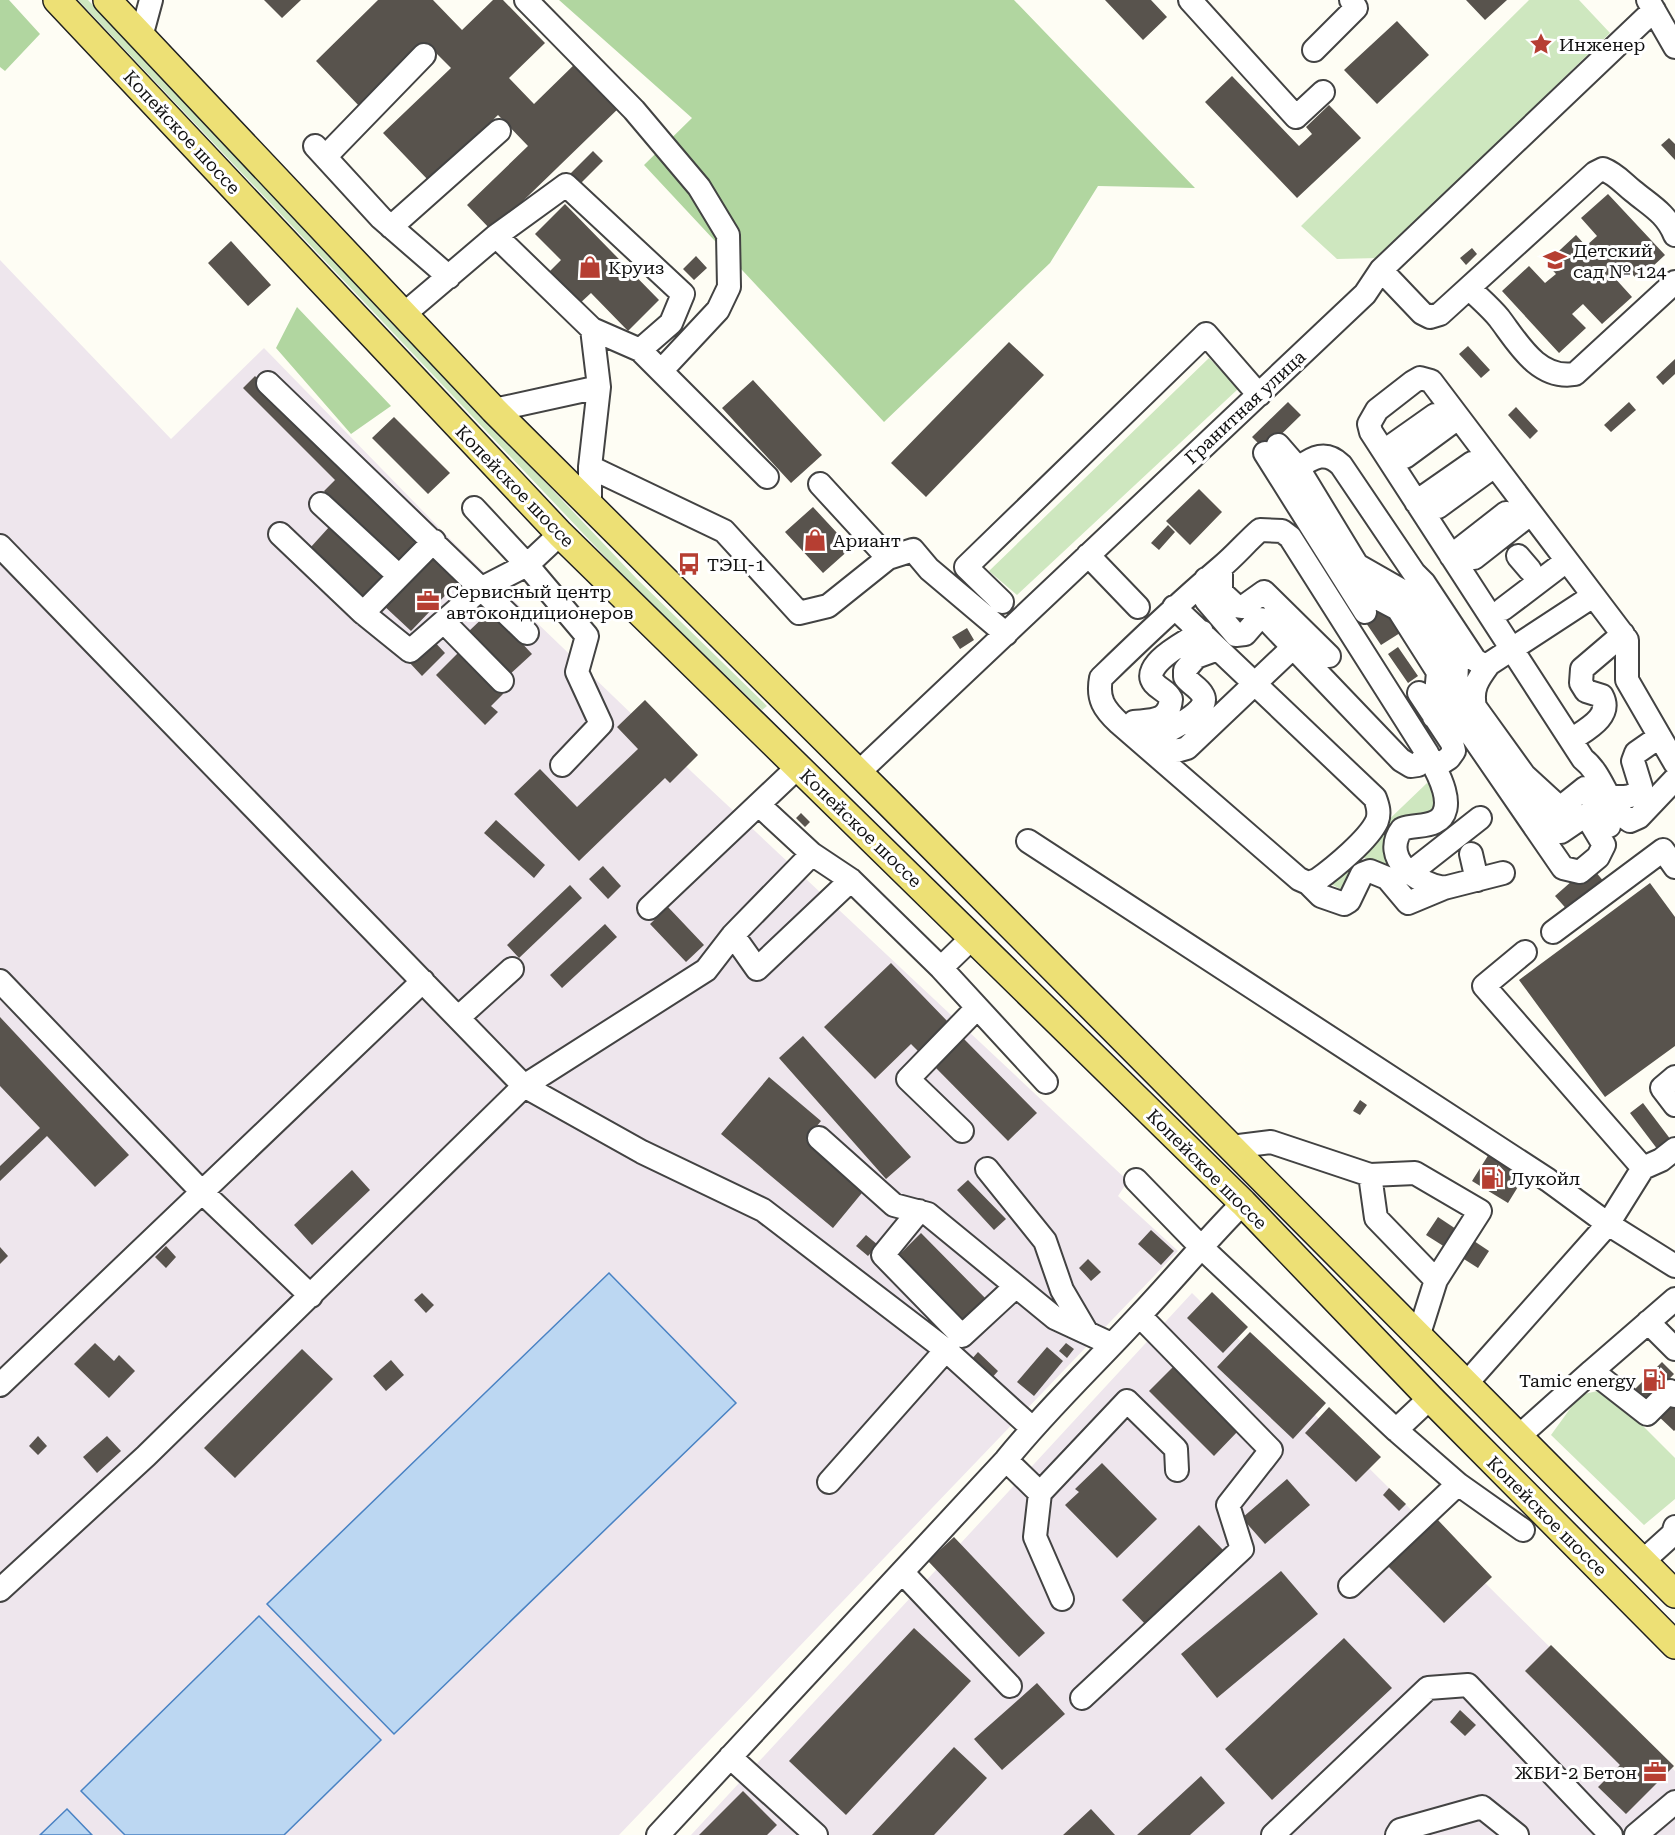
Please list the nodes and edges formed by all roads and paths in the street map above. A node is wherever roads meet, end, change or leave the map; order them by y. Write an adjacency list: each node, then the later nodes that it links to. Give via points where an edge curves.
1 (57, 0): 42 (main road, Копейское шоссе)
2 (106, 0): 8 (main road, Копейское шоссе)
3 (151, 0): 8 (street)
4 (526, 0): 24 (street, via 634,110 699,187 728,235 729,287 718,310)
5 (1190, 0): 12 (street, via 1296,117)
6 (1351, 0): 10 (street, via 1356,8)
7 (1651, 5): 9 (street); 17 (street, Гранитная улица)
8 (141, 37): 21 (main road, Копейское шоссе)
9 (1675, 47)
10 (1314, 50)
11 (424, 55): 14 (street, via 320,151)
12 (1323, 92)
13 (499, 131): 14 (street)
14 (392, 227): 18 (street)
15 (1675, 235): 20 (street, via 1660,210 1603,169)
16 (496, 236): 18 (street); 22 (street); 23 (street, via 566,185 683,294 671,323)
17 (1381, 270): 20 (street, via 1430,317 1440,314); 27 (street, Гранитная улица, via 1365,294)
18 (449, 277): 21 (street)
19 (1675, 282): 20 (street, via 1575,374 1563,376 1526,355 1499,318)
20 (1469, 288)
21 (403, 315): 28 (main road, Копейское шоссе)
22 (592, 329): 23 (street); 26 (street)
23 (640, 350): 24 (street)
24 (660, 371): 34 (street)
25 (268, 383): 43 (street)
26 (599, 387): 28 (street); 32 (street)
27 (1259, 395): 45 (street, Гранитная улица); 55 (street, via 1206,334 966,567)
28 (494, 410): 37 (main road, Копейское шоссе)
29 (1424, 416): 31 (street)
30 (1458, 417): 31 (street); 31 (street); 31 (street, via 1431,381 1419,378 1372,416 1371,432)
31 (1439, 460): 39 (street); 39 (street); 39 (street); 40 (street)
32 (590, 467): 37 (street); 47 (street, via 724,531 799,613 828,606)
33 (1298, 468): 52 (street, via 1271,449); 71 (street, via 1324,455 1341,465 1475,660); 71 (street, via 1357,565 1413,597 1457,664 1455,711 1563,868 1580,872 1610,840 1610,827 1585,788 1560,808 1524,775 1475,707 1474,684)
34 (767, 477)
35 (820, 484): 47 (street)
36 (321, 504): 51 (street)
37 (590, 507): 84 (main road, Копейское шоссе)
38 (474, 508): 49 (street)
39 (1464, 509): 46 (street); 46 (street)
40 (1529, 515): 48 (street); 56 (street, via 1508,559)
41 (280, 534): 60 (street)
42 (560, 534): 49 (street); 83 (main road, Копейское шоссе)
43 (434, 541): 51 (street); 53 (street)
44 (0, 546): 108 (street)
45 (1088, 555): 57 (street); 64 (street, Гранитная улица)
46 (1451, 556): 56 (street)
47 (888, 558): 64 (street, via 913,550 929,569)
48 (1565, 562): 54 (street); 56 (street)
49 (527, 565): 53 (street); 82 (street, via 587,636 577,672 601,724)
50 (1214, 573): 58 (street); 66 (street, via 1221,592 1236,606 1243,607 1264,592); 80 (street, via 1260,530 1282,531 1290,537)
51 (399, 576): 60 (street)
52 (1346, 581): 59 (street); 75 (street, via 1398,609 1438,672)
53 (482, 588): 61 (street); 63 (street)
54 (1593, 596): 65 (street); 69 (street)
55 (1002, 602)
56 (1508, 606): 69 (street)
57 (1138, 607)
58 (1174, 607): 62 (street); 98 (street, via 1101,678 1101,703 1119,723)
59 (1365, 612)
60 (363, 613): 61 (street, via 410,651)
61 (444, 622): 72 (street)
62 (1202, 632): 68 (street); 76 (street, via 1154,667 1154,683 1171,699 1167,714 1161,719)
63 (527, 633)
64 (1006, 634): 84 (street, Гранитная улица)
65 (1623, 634): 77 (street, via 1628,645 1627,680); 78 (street, via 1582,669 1581,683 1586,691 1602,696 1605,711)
66 (1299, 642): 70 (street); 73 (street); 80 (street, via 1401,760 1411,766)
67 (1149, 649): 76 (street, via 1117,679 1112,689 1111,700 1116,708)
68 (1218, 649): 73 (street); 79 (street, via 1196,657 1185,670 1185,677 1203,694 1204,702 1199,711 1163,734)
69 (1513, 650): 71 (street); 78 (street)
70 (1329, 656)
71 (1489, 664)
72 (502, 681)
73 (1253, 685): 79 (street, via 1187,748 1176,752); 98 (street, via 1375,798 1379,808 1371,830 1326,874)
74 (1419, 693): 75 (street)
75 (1434, 717): 80 (street, via 1454,751 1449,758)
76 (1134, 722): 79 (street)
77 (1659, 737): 81 (street); 86 (street, via 1636,753 1633,761 1641,787 1638,793)
78 (1571, 740): 86 (street)
79 (1160, 745)
80 (1431, 760): 94 (street, via 1445,808 1434,822 1402,829 1395,838 1397,860)
81 (1675, 763)
82 (562, 765)
83 (798, 767): 87 (main road, Копейское шоссе); 88 (street)
84 (858, 773): 87 (main road, Гранитная улица); 117 (main road, Копейское шоссе)
85 (1675, 779): 86 (street, via 1639,817 1630,821 1620,814)
86 (1610, 797)
87 (831, 799): 103 (main road, Копейское шоссе)
88 (759, 805): 91 (street); 100 (street)
89 (1480, 819): 94 (street)
90 (1028, 841): 126 (street, via 1538,1173)
91 (813, 854): 96 (street); 102 (street)
92 (1471, 854): 97 (street)
93 (1675, 867): 101 (street, via 1663,850)
94 (1410, 873): 99 (street, via 1428,886)
95 (1503, 873): 97 (street)
96 (851, 880): 102 (street, via 757,969); 105 (street)
97 (1477, 880): 99 (street)
98 (1308, 883): 99 (street, via 1321,896 1344,904 1365,871 1387,879 1408,903)
99 (1444, 888)
100 (649, 908)
101 (1553, 932)
102 (733, 935): 113 (street, via 706,970)
103 (973, 937): 105 (street); 124 (main road, Копейское шоссе)
104 (1525, 952): 119 (street, via 1484,986)
105 (940, 968): 109 (street)
106 (512, 969): 110 (street)
107 (0, 981): 123 (street)
108 (423, 981): 110 (street); 123 (street)
109 (977, 1008): 112 (street); 115 (street, via 908,1079)
110 (459, 1017): 113 (street)
111 (1675, 1077): 114 (street, via 1662,1088)
112 (1046, 1082)
113 (524, 1086): 131 (street); 138 (street, via 642,1152 763,1210)
114 (1675, 1105)
115 (962, 1131)
116 (819, 1138): 125 (street, via 894,1206)
117 (1231, 1147): 121 (street, via 1271,1142); 136 (main road, Копейское шоссе)
118 (1675, 1149): 119 (street)
119 (1643, 1168): 126 (street)
120 (987, 1169): 135 (street, via 1045,1241 1062,1290)
121 (1370, 1175): 129 (street, via 1376,1218); 129 (street, via 1415,1173 1480,1211)
122 (1136, 1180): 127 (street)
123 (203, 1193): 131 (street); 141 (street)
124 (1243, 1203): 127 (street); 144 (main road, Копейское шоссе)
125 (919, 1211): 130 (street, via 928,1214); 130 (street, via 884,1255 962,1336)
126 (1608, 1224): 128 (street); 142 (street)
127 (1200, 1246): 133 (street); 146 (street)
128 (1675, 1266)
129 (1436, 1280): 136 (street)
130 (1016, 1286): 135 (street, via 1055,1318)
131 (311, 1296): 158 (street)
132 (1675, 1299): 134 (street)
133 (1140, 1316): 137 (street); 163 (street, via 1271,1450 1228,1505 1242,1549)
134 (1648, 1322): 139 (street); 140 (street)
135 (1086, 1330): 137 (street)
136 (1418, 1337): 142 (main road, Копейское шоссе)
137 (1111, 1344): 145 (street)
138 (946, 1350): 145 (street); 150 (street)
139 (1675, 1350)
140 (1592, 1371): 143 (street, via 1647,1414 1670,1391); 147 (street)
141 (0, 1385)
142 (1465, 1385): 147 (main road, Копейское шоссе)
143 (1675, 1396)
144 (1430, 1398): 146 (street); 161 (main road, Копейское шоссе)
145 (1032, 1428): 148 (street)
146 (1396, 1430): 151 (street)
147 (1518, 1437): 155 (main road, Копейское шоссе)
148 (1006, 1460): 152 (street); 156 (street)
149 (1177, 1470): 152 (street, via 1176,1449 1127,1401)
150 (829, 1482)
151 (1458, 1484): 153 (street); 157 (street)
152 (1041, 1493): 160 (street, via 1035,1538)
153 (1523, 1530)
154 (1674, 1532): 155 (street)
155 (1642, 1562): 159 (main road, Копейское шоссе)
156 (902, 1572): 162 (street); 164 (street)
157 (1350, 1586)
158 (0, 1590)
159 (1675, 1594)
160 (1062, 1599)
161 (1671, 1632)
162 (1010, 1686)
163 (1082, 1698)
164 (730, 1757): 166 (street); 167 (street)
165 (1675, 1802): 172 (street)
166 (658, 1835)
167 (816, 1835)
168 (1273, 1835): 171 (street, via 1428,1688 1468,1685)
169 (1397, 1835): 170 (street, via 1400,1830 1482,1807)
170 (1517, 1835)
171 (1611, 1835)
172 (1636, 1835)

